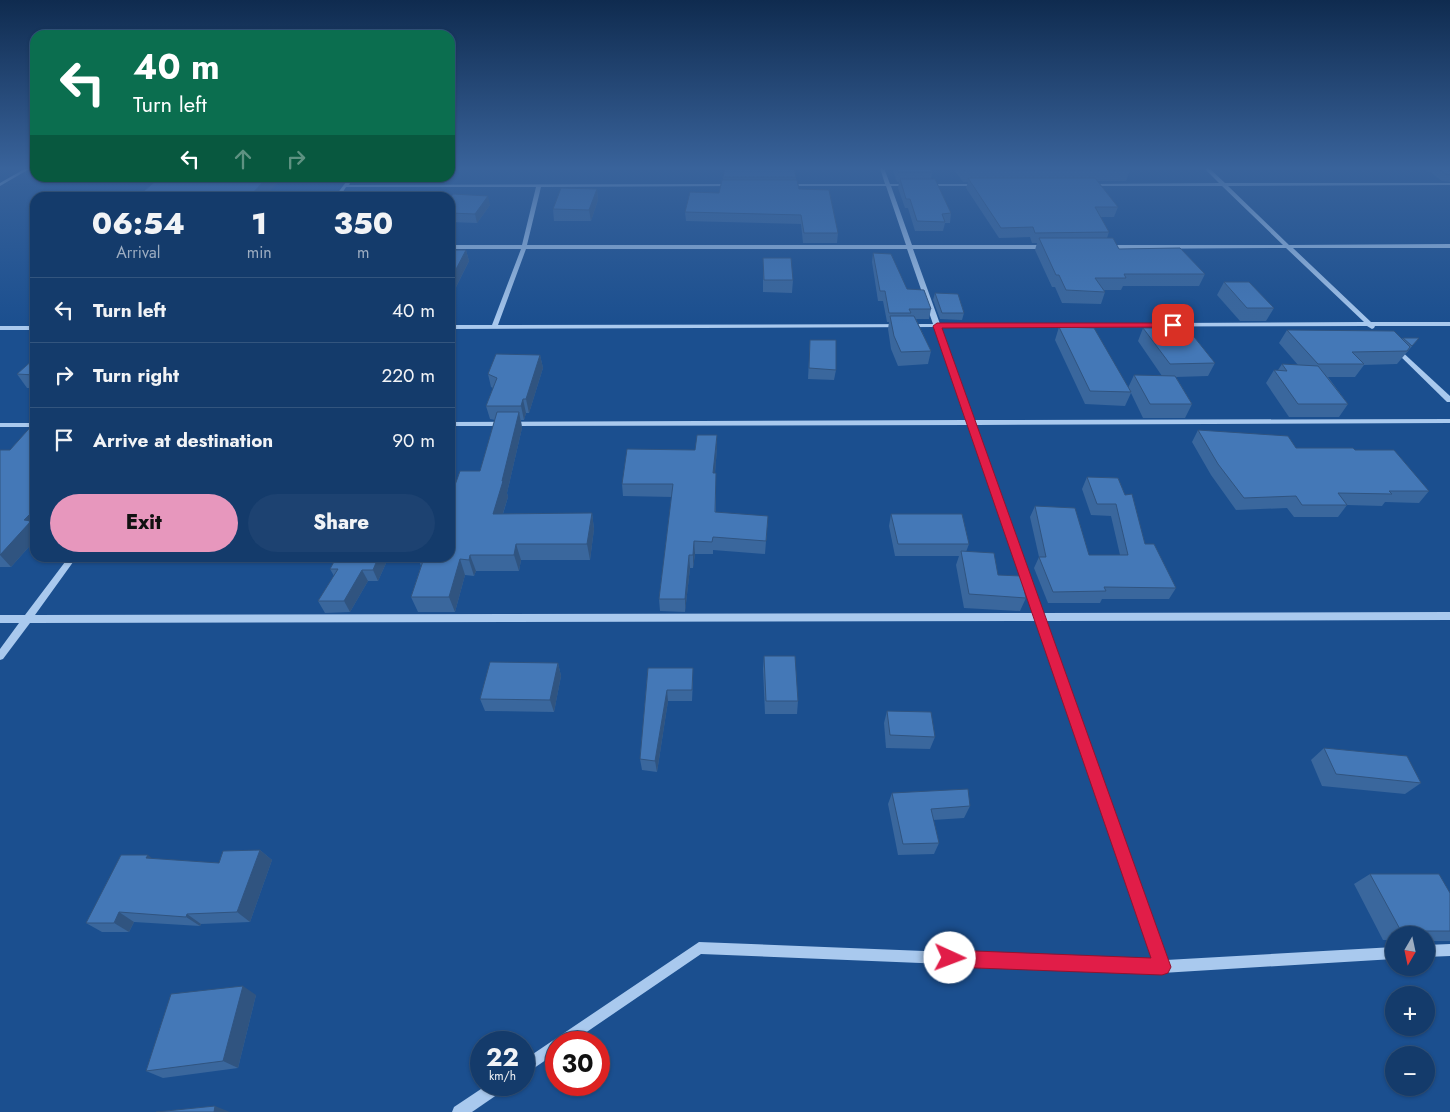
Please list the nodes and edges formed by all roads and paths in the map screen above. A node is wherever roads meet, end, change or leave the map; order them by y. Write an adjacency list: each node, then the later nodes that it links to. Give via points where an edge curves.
1 (531, 220): 7 (street)
2 (900, 220): 8 (street)
3 (1260, 220): 5 (street)
4 (1099, 246): 5 (street)
5 (1288, 246): 6 (street); 11 (street)
6 (1450, 246)
7 (524, 247): 8 (street); 10 (street); 15 (street)
8 (910, 247): 9 (street); 13 (street)
9 (1050, 247)
10 (455, 248)
11 (1370, 324): 12 (street); 13 (street); 18 (street)
12 (1450, 324)
13 (937, 326): 15 (street); 22 (street)
14 (455, 327): 15 (street)
15 (494, 327)
16 (0, 328): 17 (street)
17 (30, 328)
18 (1376, 331)
19 (1390, 343): 20 (street)
20 (1450, 400)
21 (1450, 421): 22 (street)
22 (972, 422): 23 (street); 28 (street)
23 (455, 424)
24 (0, 425): 25 (street)
25 (30, 425)
26 (69, 562): 30 (street)
27 (1450, 616): 28 (street)
28 (1040, 617): 30 (street); 35 (street)
29 (0, 619): 30 (street)
30 (27, 619): 31 (street)
31 (0, 656)
32 (1450, 950): 33 (street)
33 (1435, 951)
34 (1385, 954): 35 (street)
35 (1162, 967): 36 (street, via 699,948)
36 (576, 1031)
37 (483, 1096): 38 (street)
38 (460, 1112)

